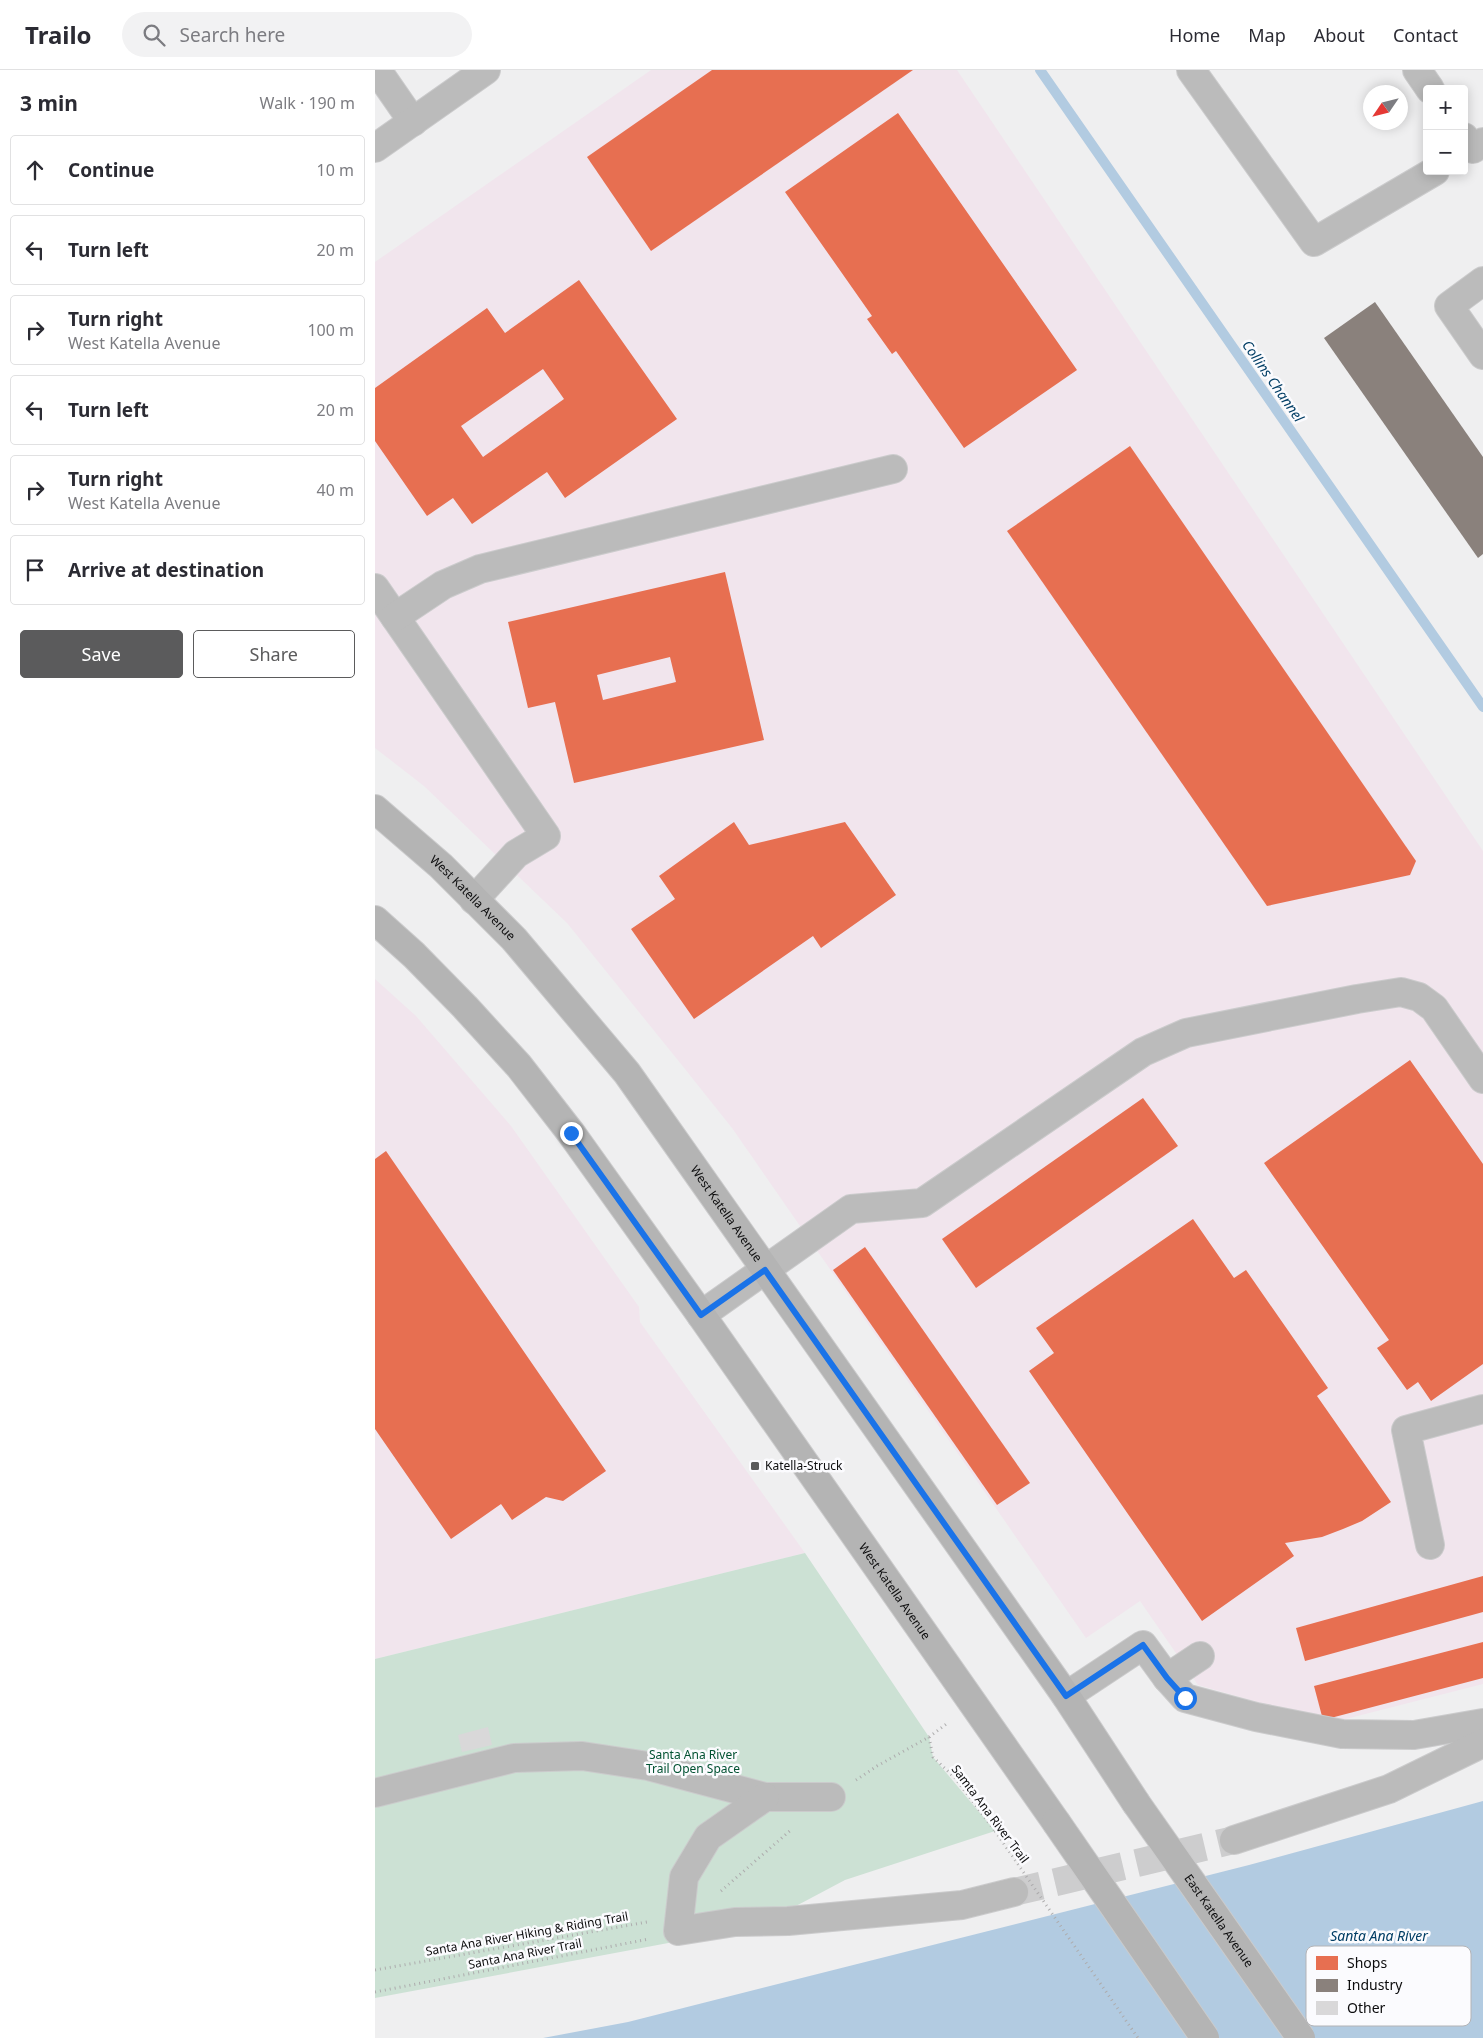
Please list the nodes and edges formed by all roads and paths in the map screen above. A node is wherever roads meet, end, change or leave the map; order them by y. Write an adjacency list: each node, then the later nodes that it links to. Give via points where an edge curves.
1 (377, 70): 6 (lane)
2 (486, 70): 6 (lane)
3 (1191, 70): 8 (lane, via 1314,242)
4 (1417, 70): 5 (lane)
5 (1427, 85)
6 (413, 122): 7 (lane)
7 (375, 148)
8 (1428, 175)
9 (1483, 281): 10 (lane, via 1449,306)
10 (1483, 355)
11 (893, 469): 13 (lane, via 480,569 443,585)
12 (375, 588): 13 (lane)
13 (395, 617): 15 (lane, via 546,836 516,854)
14 (375, 809): 15 (main road, West Katella Avenue, via 441,866)
15 (474, 900): 18 (main road, West Katella Avenue, via 514,939 627,1073)
16 (375, 920): 19 (main road, West Katella Avenue, via 427,968 519,1066)
17 (1483, 1079): 18 (lane, via 1434,1008 1419,997 1401,992 1186,1033 1143,1052 922,1203 851,1209)
18 (765, 1270): 19 (lane); 24 (main road, West Katella Avenue)
19 (701, 1315): 39 (main road, West Katella Avenue, bridge)
20 (1483, 1409): 21 (lane, via 1406,1430)
21 (1430, 1545)
22 (1200, 1656): 23 (lane)
23 (1167, 1678): 24 (lane, via 1143,1645); 25 (lane, via 1185,1698 1256,1717 1342,1734 1414,1735)
24 (1066, 1696): 30 (main road, West Katella Avenue)
25 (1483, 1723)
26 (1483, 1742): 32 (lane, via 1389,1789)
27 (375, 1793): 28 (lane, via 514,1758 582,1756 647,1766)
28 (765, 1797): 29 (lane); 35 (lane, via 707,1837 684,1877)
29 (831, 1797): 38 (path, Samta Ana River Trail, bridge, via 877,1766 929,1738 933,1757 955,1778 995,1832)
30 (1136, 1803): 40 (main road, East Katella Avenue, bridge)
31 (792, 1829): 33 (path)
32 (1233, 1840)
33 (720, 1892)
34 (1014, 1892): 35 (lane, via 962,1905 735,1922)
35 (678, 1931): 36 (path, Santa Ana River Hiking & Riding Trail, via 664,1919); 37 (path, Santa Ana River Trail, via 653,1939)
36 (375, 1970)
37 (375, 1992)
38 (1138, 2038)
39 (1205, 2038)
40 (1301, 2038)

